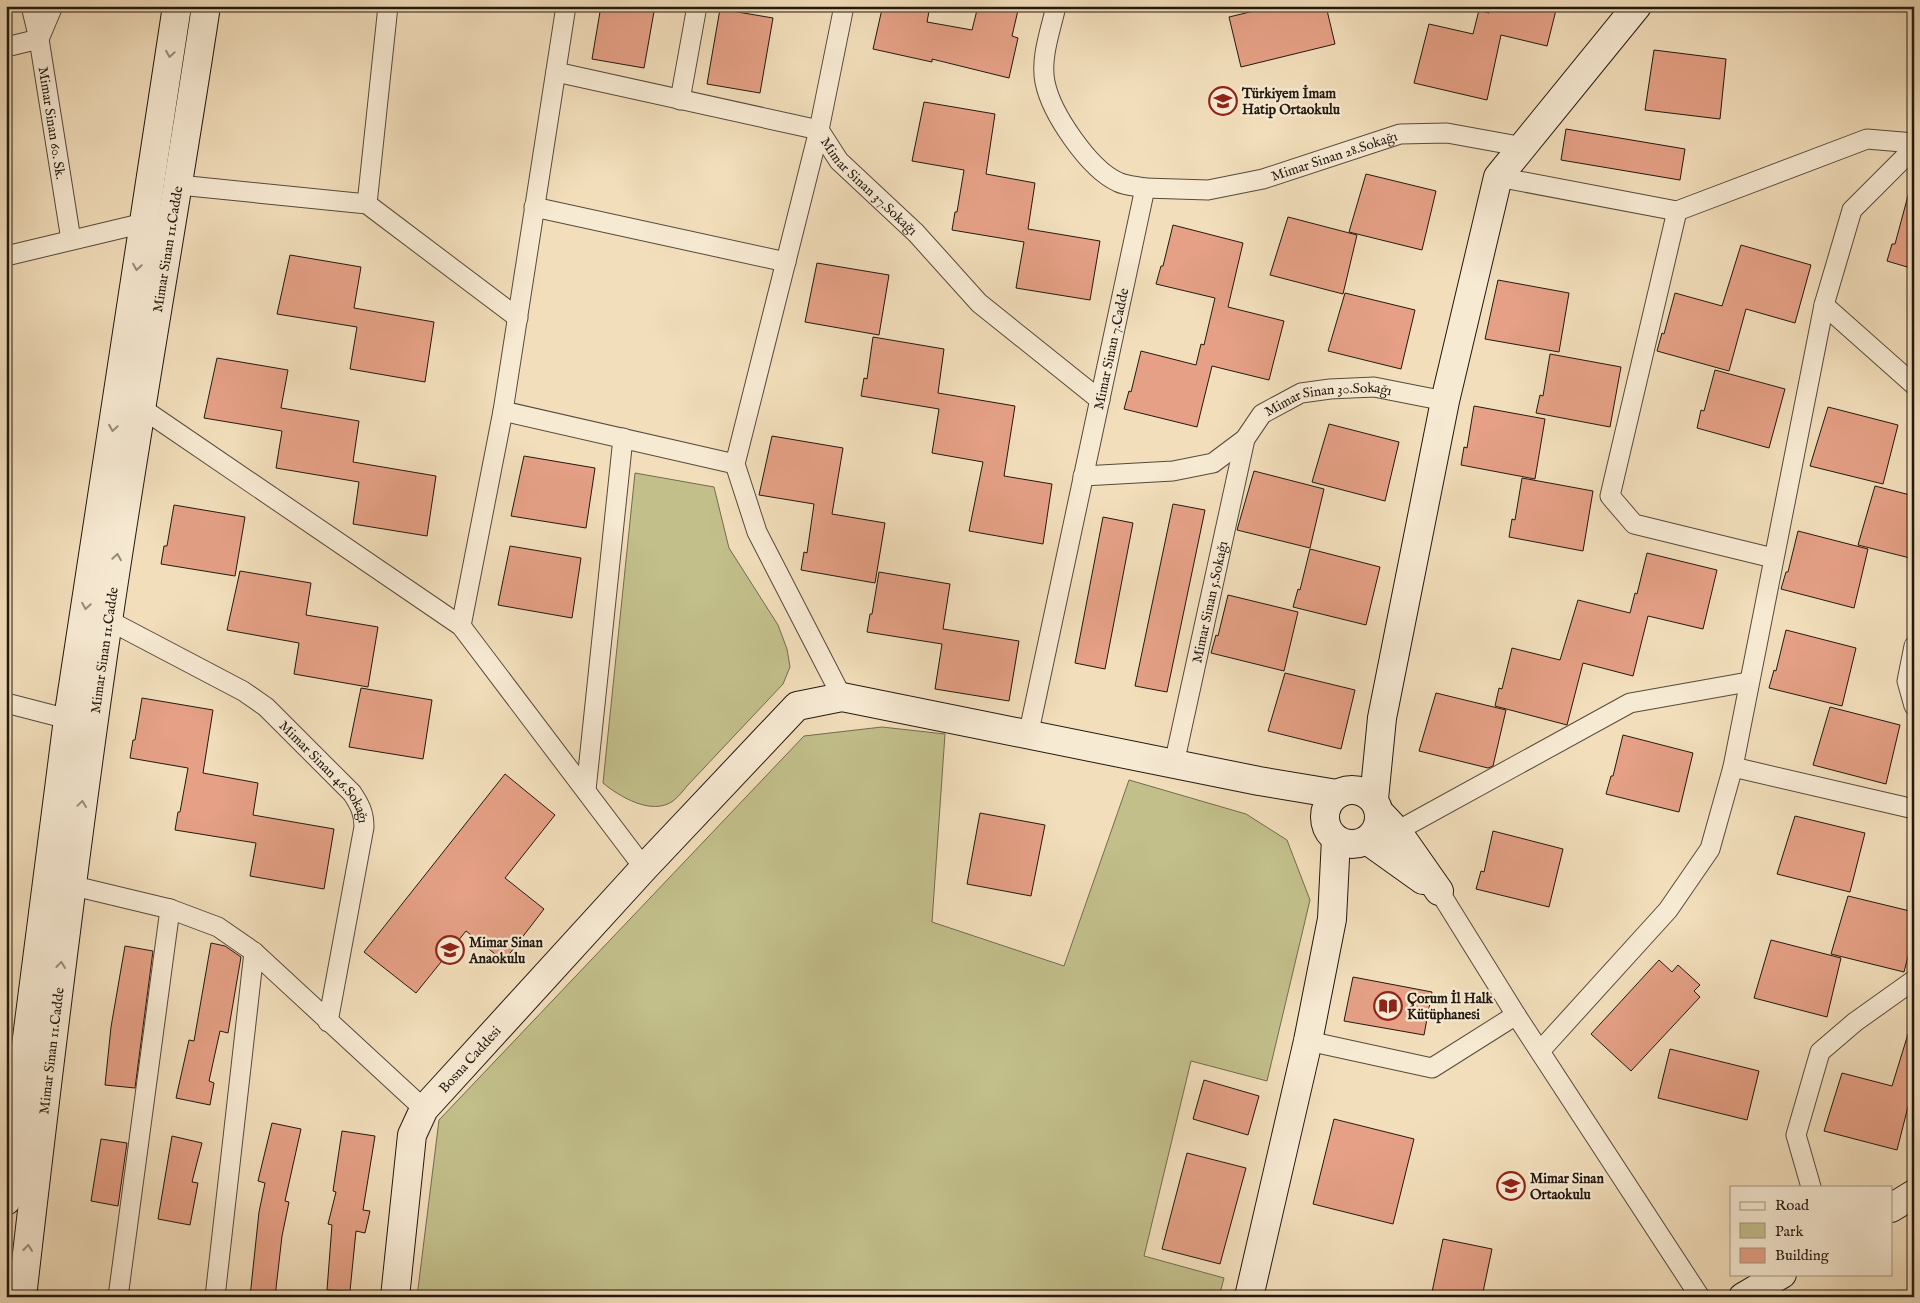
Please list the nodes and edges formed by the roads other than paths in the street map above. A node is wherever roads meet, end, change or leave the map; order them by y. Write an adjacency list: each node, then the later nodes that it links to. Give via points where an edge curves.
1 (31, 6): 11 (street, Mimar Sinan 60. Sk.)
2 (53, 6): 11 (street)
3 (177, 6): 25 (street, Mimar Sinan 11.Cadde, one-way to 25)
4 (206, 6): 20 (street, Mimar Sinan 11.Cadde)
5 (388, 6): 22 (street)
6 (566, 6): 13 (street)
7 (697, 6): 14 (street)
8 (844, 6): 15 (street)
9 (1056, 6): 21 (street, via 1044,82 1056,112 1097,168 1119,182)
10 (1637, 6): 17 (street)
11 (39, 39): 12 (street); 26 (street, Mimar Sinan 60. Sk.)
12 (6, 47)
13 (556, 72): 14 (street, Mimar Sinan 37.Sokağı); 23 (street)
14 (680, 100): 15 (street, Mimar Sinan 37.Sokağı)
15 (819, 130): 28 (street); 32 (street, Mimar Sinan 37.Sokağı, via 839,161 916,233 979,303)
16 (1914, 143): 24 (street, via 1867,139)
17 (1524, 147): 19 (street); 21 (street, Mimar Sinan 28.Sokağı, via 1447,133 1400,134 1263,179 1208,190)
18 (1914, 148): 29 (street, via 1852,210)
19 (1498, 177): 24 (street); 33 (street)
20 (179, 185): 22 (street); 34 (street, Mimar Sinan 11.Cadde)
21 (1145, 188): 32 (street, Mimar Sinan 7.Cadde)
22 (367, 204): 30 (street)
23 (534, 207): 28 (street); 30 (street)
24 (1677, 211): 40 (street, via 1610,496 1634,524)
25 (144, 223): 26 (street); 49 (street, Mimar Sinan 11.Cadde, one-way to 49)
26 (71, 240): 27 (street)
27 (6, 256)
28 (786, 262): 38 (street)
29 (1824, 305): 31 (street); 40 (street)
30 (518, 318): 35 (street)
31 (1914, 385)
32 (1100, 400): 39 (street, Mimar Sinan 7.Cadde)
33 (1445, 401): 37 (street, Mimar Sinan 30.Sokağı, via 1374,387 1301,393 1262,414); 48 (street)
34 (140, 407): 41 (street, Mimar Sinan 11.Cadde, one-way to 34); 42 (street)
35 (503, 411): 36 (street); 42 (street)
36 (623, 438): 38 (street); 54 (street)
37 (1245, 440): 39 (street, Mimar Sinan 30.Sokağı, via 1213,463 1173,470); 51 (street, Mimar Sinan 5.Sokağı)
38 (734, 464): 45 (street, via 757,532)
39 (1083, 476): 50 (street, Mimar Sinan 7.Cadde)
40 (1773, 558): 44 (street)
41 (108, 620): 60 (street, Mimar Sinan 11.Cadde, one-way to 41); 66 (street, Mimar Sinan 46.Sokağı, via 243,691 266,707 352,793 360,805 364,827)
42 (461, 626): 54 (street)
43 (1914, 646): 47 (street, via 1907,681)
44 (1748, 682): 52 (street); 57 (street, via 1630,703)
45 (842, 697): 50 (street); 59 (street, Bosna Caddesi, via 797,706)
46 (6, 703): 49 (street)
47 (1914, 706)
48 (1382, 718): 55 (street); 57 (street)
49 (68, 719): 69 (street, Mimar Sinan 11.Cadde)
50 (1028, 736): 51 (street)
51 (1174, 764): 53 (street)
52 (1733, 767): 56 (street); 68 (street, via 1710,850 1668,910)
53 (1259, 781): 55 (street); 58 (street)
54 (586, 790): 59 (street)
55 (1342, 792): 57 (street, via 1362,791); 58 (street, via 1330,801 1326,811)
56 (1914, 809)
57 (1384, 814): 58 (street, via 1377,828); 61 (street)
58 (1347, 836): 61 (street); 67 (street)
59 (644, 868): 70 (street, Bosna Caddesi)
60 (70, 885): 62 (street); 76 (street, Mimar Sinan 11.Cadde, one-way to 60)
61 (1439, 891): 65 (street)
62 (170, 909): 63 (street, via 218,927); 77 (street)
63 (254, 952): 66 (street); 78 (street)
64 (1914, 980): 71 (street, via 1855,1022 1820,1052 1796,1135)
65 (1516, 1015): 67 (street, via 1432,1068); 68 (street)
66 (328, 1022): 70 (street)
67 (1308, 1041): 80 (street)
68 (1540, 1050): 81 (street)
69 (13, 1085): 73 (street, Mimar Sinan 11.Cadde)
70 (424, 1109): 79 (street, Bosna Caddesi, via 412,1135)
71 (1811, 1186)
72 (1914, 1194): 74 (street)
73 (6, 1201)
74 (1892, 1207)
75 (1779, 1276): 82 (street)
76 (22, 1297)
77 (118, 1297)
78 (215, 1297)
79 (395, 1297)
80 (1249, 1297)
81 (1700, 1297)
82 (1743, 1297)

